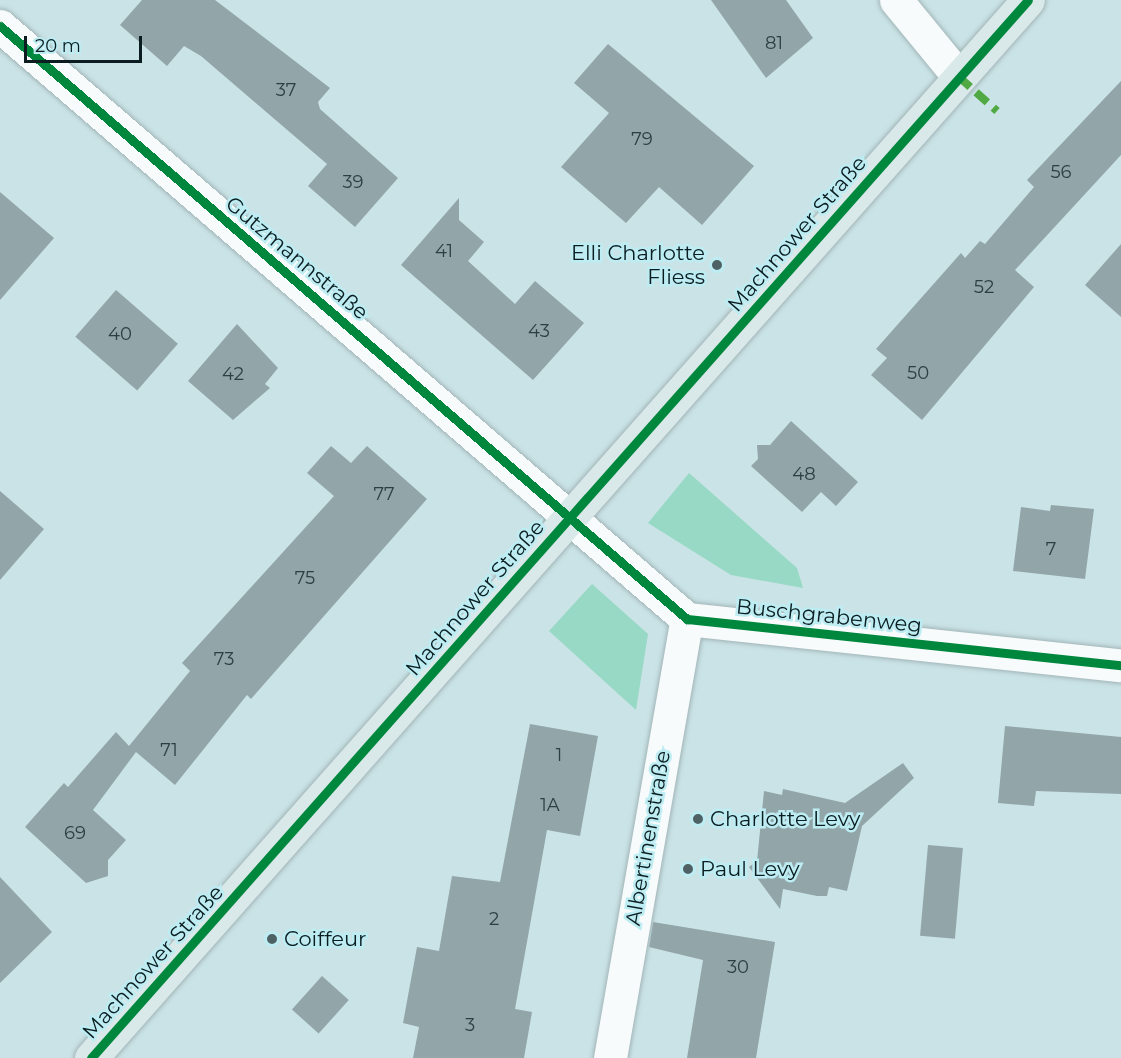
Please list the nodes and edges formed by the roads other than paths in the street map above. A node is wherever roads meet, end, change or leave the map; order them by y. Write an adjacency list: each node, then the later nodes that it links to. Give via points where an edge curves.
1 (896, 0): 4 (street)
2 (1028, 0): 4 (main road, Machnower Straße)
3 (0, 26): 5 (street, Gutzmannstraße)
4 (959, 77): 5 (main road, Machnower Straße)
5 (571, 516): 6 (street); 8 (main road, Machnower Straße)
6 (687, 619): 7 (street, Buschgrabenweg); 9 (street, Albertinenstraße)
7 (1121, 666)
8 (91, 1058)
9 (610, 1058)

